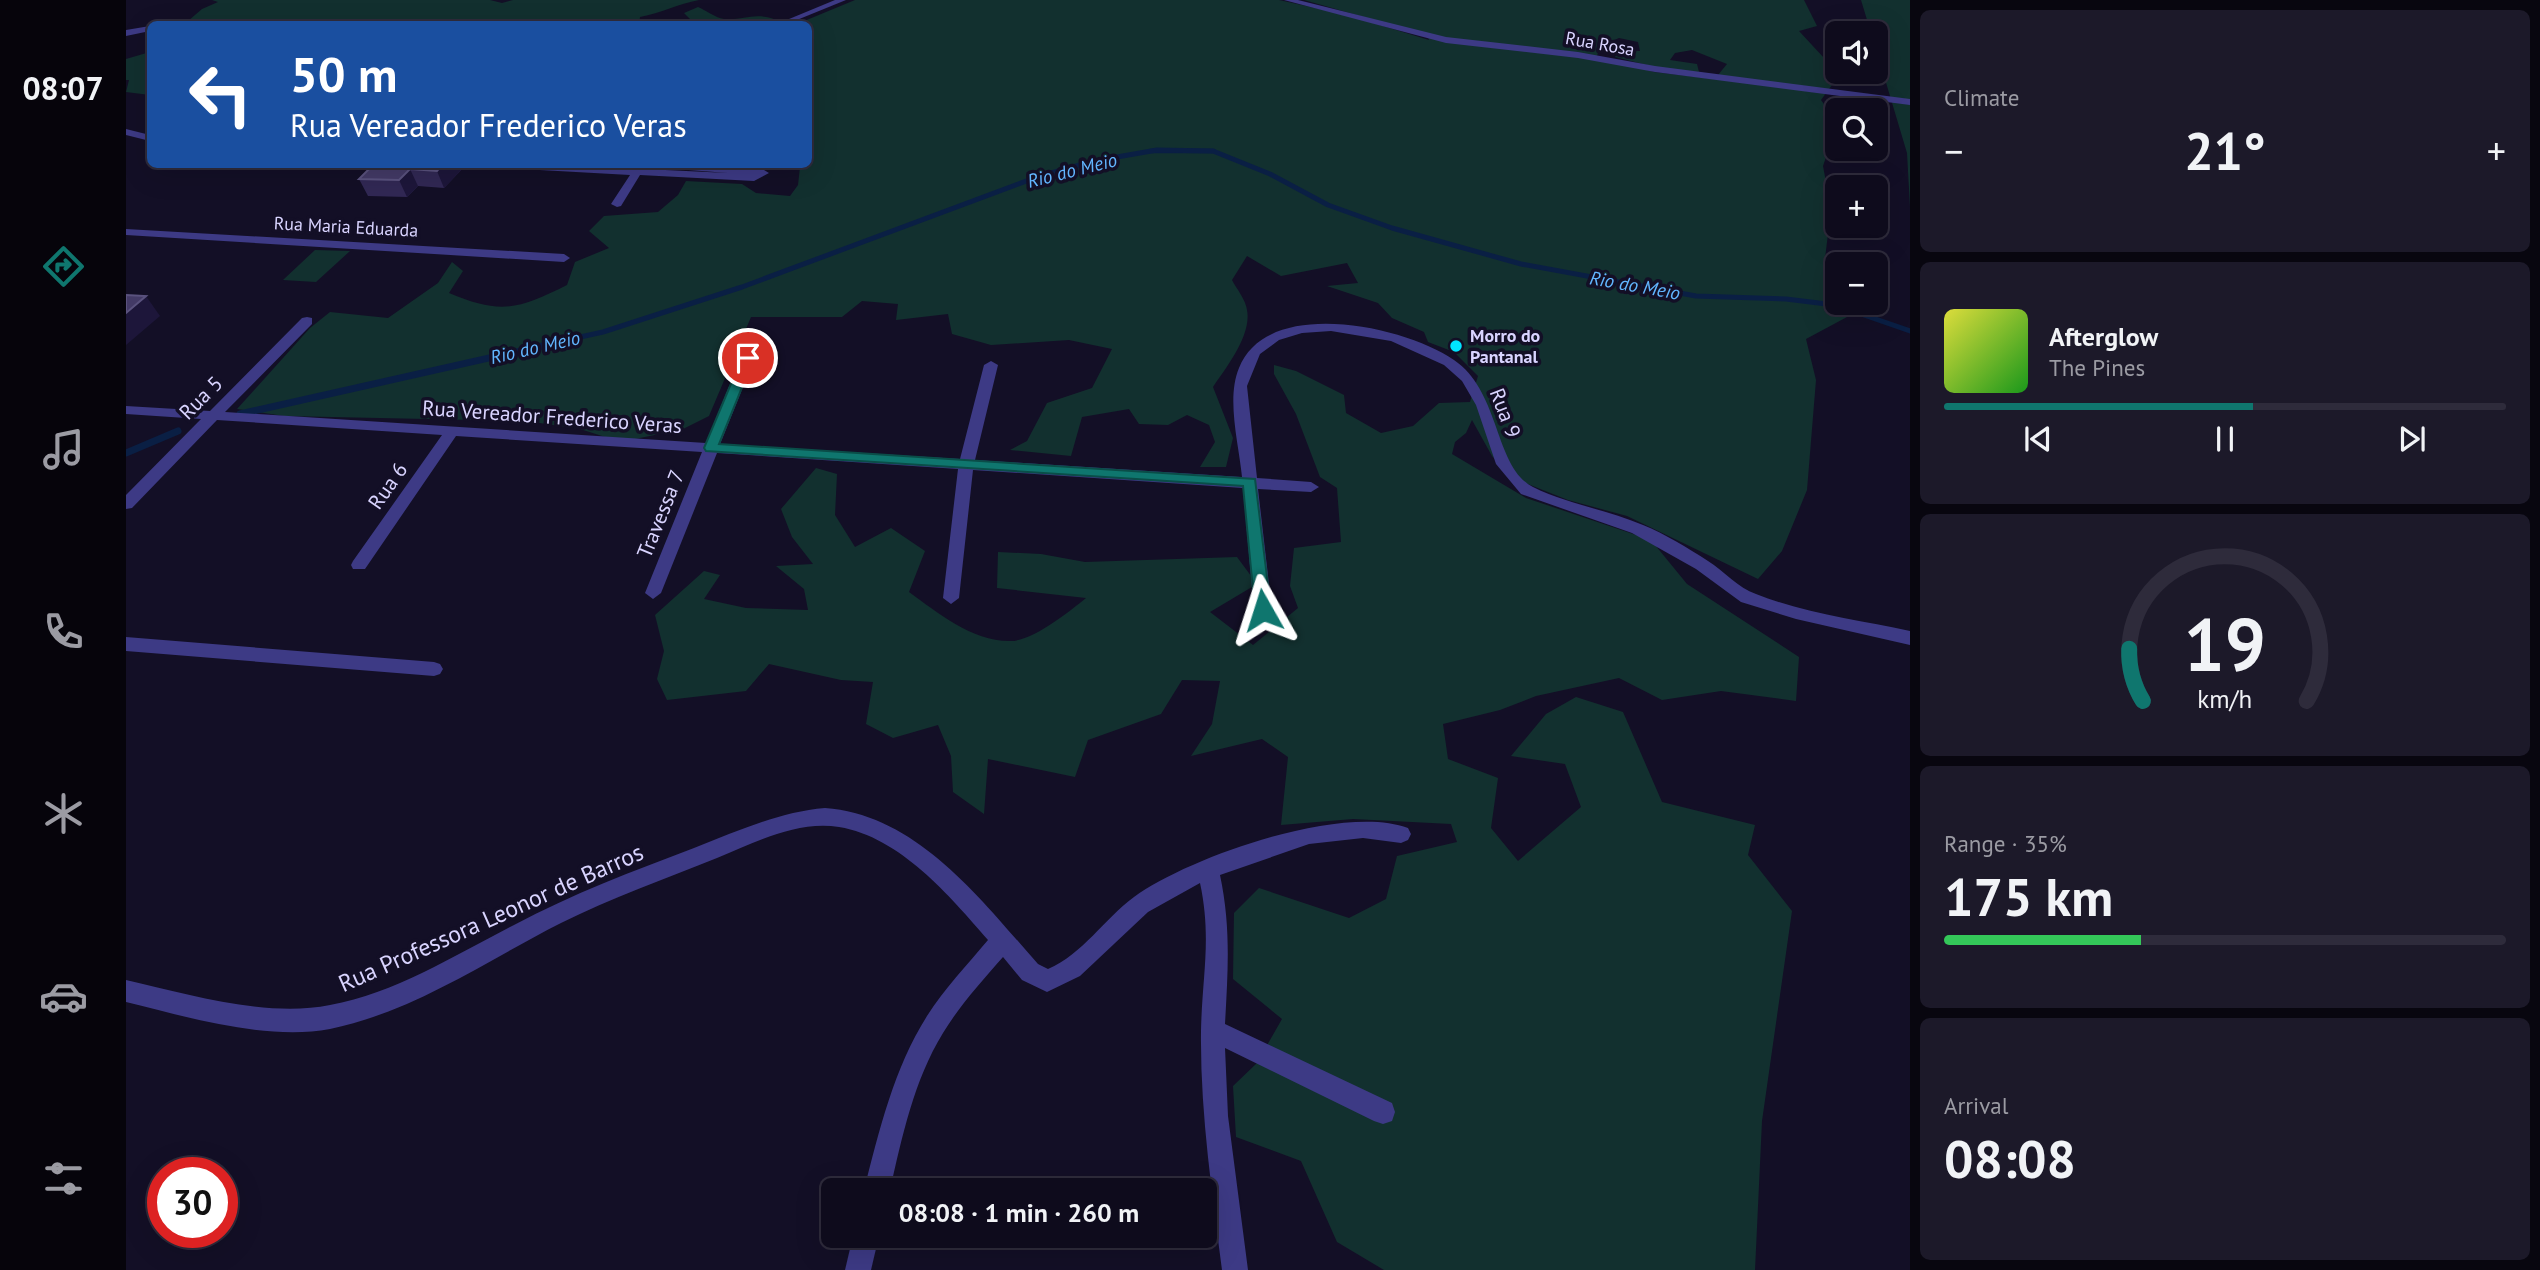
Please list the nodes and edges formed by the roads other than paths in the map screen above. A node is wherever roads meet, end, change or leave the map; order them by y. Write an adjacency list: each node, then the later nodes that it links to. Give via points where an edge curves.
1 (842, 0): 3 (street)
2 (1288, 0): 6 (street, Rua Rosa, via 1446,40)
3 (789, 21)
4 (147, 30): 5 (street)
5 (126, 33)
6 (1910, 102)
7 (126, 132): 8 (street)
8 (147, 137)
9 (126, 144): 10 (street)
10 (147, 147)
11 (642, 168): 14 (street)
12 (662, 168): 13 (street, via 754,178 764,173)
13 (678, 168)
14 (617, 204)
15 (126, 232): 16 (street, Rua Maria Eduarda)
16 (564, 258)
17 (307, 321): 21 (street, Rua 5)
18 (757, 335): 23 (street, Travessa 7)
19 (991, 365): 24 (street)
20 (126, 410): 21 (street, Rua Vereador Frederico Veras)
21 (213, 416): 22 (street, Rua Vereador Frederico Veras); 27 (street, Rua 5)
22 (452, 431): 23 (street, Rua Vereador Frederico Veras); 28 (street, Rua 6)
23 (711, 448): 24 (street, Rua Vereador Frederico Veras); 29 (street, Travessa 7)
24 (967, 466): 25 (street, Rua Vereador Frederico Veras); 30 (street)
25 (1250, 482): 26 (street, Rua Vereador Frederico Veras); 31 (street, Rua 9); 32 (street, Rua 9, via 1240,386 1255,351 1272,339 1321,330 1402,338 1439,355 1468,379 1503,463 1526,490 1638,529 1702,565 1747,598)
26 (1311, 487)
27 (126, 504)
28 (359, 565)
29 (653, 593)
30 (951, 598)
31 (1263, 610)
32 (1910, 638)
33 (126, 644): 34 (street)
34 (434, 670)
35 (1401, 834): 36 (street, Rua Professora Leonor de Barros, via 1363,829 1310,835)
36 (1208, 869): 37 (street, Rua Professora Leonor de Barros, via 1142,904 1064,976 1047,981 1030,972); 39 (street, via 1219,945)
37 (1002, 941): 38 (street, Rua Professora Leonor de Barros, via 922,857 898,840 839,817 807,819 755,833 584,901 412,987 328,1018 287,1021); 41 (street, via 946,1008 925,1045 906,1086)
38 (126, 991)
39 (1213, 1030): 40 (street); 44 (street, via 1216,1116)
40 (1383, 1112)
41 (880, 1178)
42 (864, 1248): 43 (street)
43 (859, 1270)
44 (1235, 1270)

